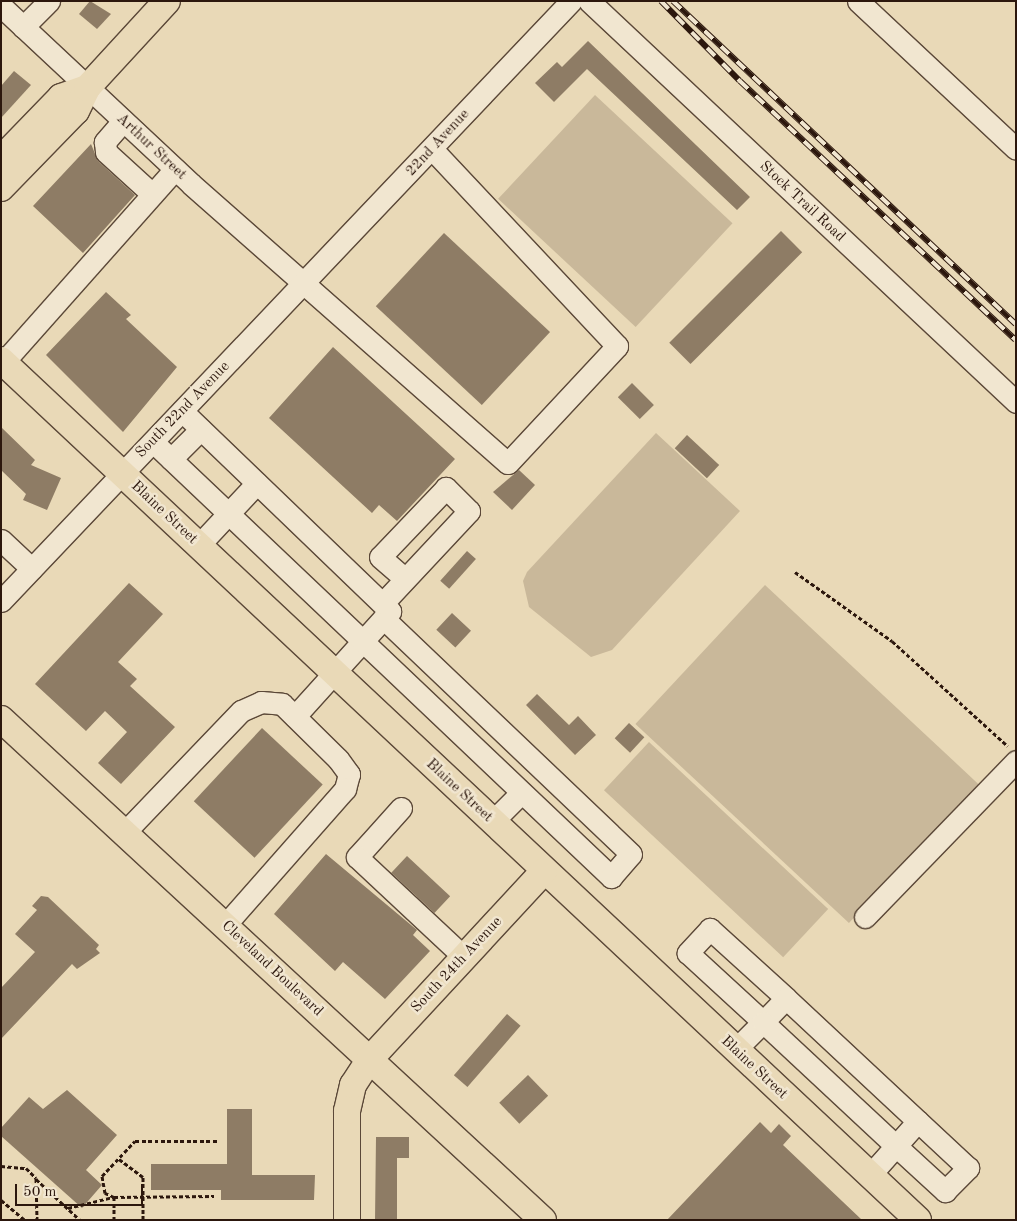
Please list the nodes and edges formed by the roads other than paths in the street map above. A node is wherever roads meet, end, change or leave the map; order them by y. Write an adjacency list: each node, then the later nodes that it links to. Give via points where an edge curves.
1 (49, 1): 7 (street)
2 (166, 1): 8 (main road)
3 (571, 1): 11 (street, 22nd Avenue)
4 (589, 1): 18 (street, Stock Trail Road)
5 (858, 1): 10 (street)
6 (1, 6): 7 (street, Arthur Street)
7 (23, 27): 8 (street, Arthur Street)
8 (87, 88): 9 (street, Arthur Street); 12 (main road, via 62,97); 14 (main road, via 76,111)
9 (123, 121): 13 (street, Arthur Street); 15 (street, via 105,142 106,152)
10 (1016, 149)
11 (433, 150): 16 (street, 22nd Avenue); 16 (street, Arthur Street, via 616,346 508,463)
12 (1, 159)
13 (175, 169): 15 (street); 16 (street, Arthur Street)
14 (1, 188)
15 (152, 194): 17 (street)
16 (303, 283): 19 (street, South 22nd Avenue)
17 (2, 363): 23 (main road, Blaine Street)
18 (1016, 402)
19 (182, 411): 20 (street); 21 (street, South 22nd Avenue)
20 (201, 429): 22 (street); 24 (street)
21 (153, 442): 22 (street); 23 (street, South 22nd Avenue)
22 (171, 459): 25 (street)
23 (122, 474): 27 (main road, Blaine Street); 28 (street, South 22nd Avenue)
24 (257, 482): 25 (street); 31 (street)
25 (228, 514): 27 (street); 32 (street)
26 (1, 540): 28 (street)
27 (198, 546): 33 (main road, Blaine Street)
28 (32, 569): 30 (street, South 22nd Avenue)
29 (405, 579): 31 (street)
30 (1, 601)
31 (383, 611): 32 (street); 37 (street, via 631,854 611,877)
32 (362, 642): 33 (street); 37 (street)
33 (334, 674): 34 (street); 39 (main road, Blaine Street)
34 (295, 716): 40 (street, via 282,704 261,702 241,711); 43 (street, via 338,759 348,774 345,789)
35 (1, 719): 40 (main road, Cleveland Boulevard)
36 (1016, 761): 42 (street)
37 (521, 792): 39 (street)
38 (402, 808): 44 (street, via 357,857)
39 (492, 822): 41 (main road, Blaine Street)
40 (124, 833): 43 (main road, Cleveland Boulevard)
41 (544, 871): 44 (main road, South 24th Avenue); 47 (main road, Blaine Street)
42 (866, 917)
43 (225, 925): 48 (main road, Cleveland Boulevard)
44 (464, 957): 48 (main road, South 24th Avenue)
45 (786, 998): 46 (street); 46 (street, via 710,928 688,952); 49 (street)
46 (763, 1022): 47 (street); 50 (street)
47 (735, 1050): 51 (main road, Blaine Street)
48 (370, 1059): 52 (main road, South 24th Avenue, via 353,1085 347,1111); 53 (main road, Cleveland Boulevard)
49 (918, 1121): 50 (street); 50 (street, via 968,1168 945,1191)
50 (896, 1146): 51 (street)
51 (870, 1175): 54 (main road, Blaine Street)
52 (347, 1220)
53 (543, 1220)
54 (918, 1220)

